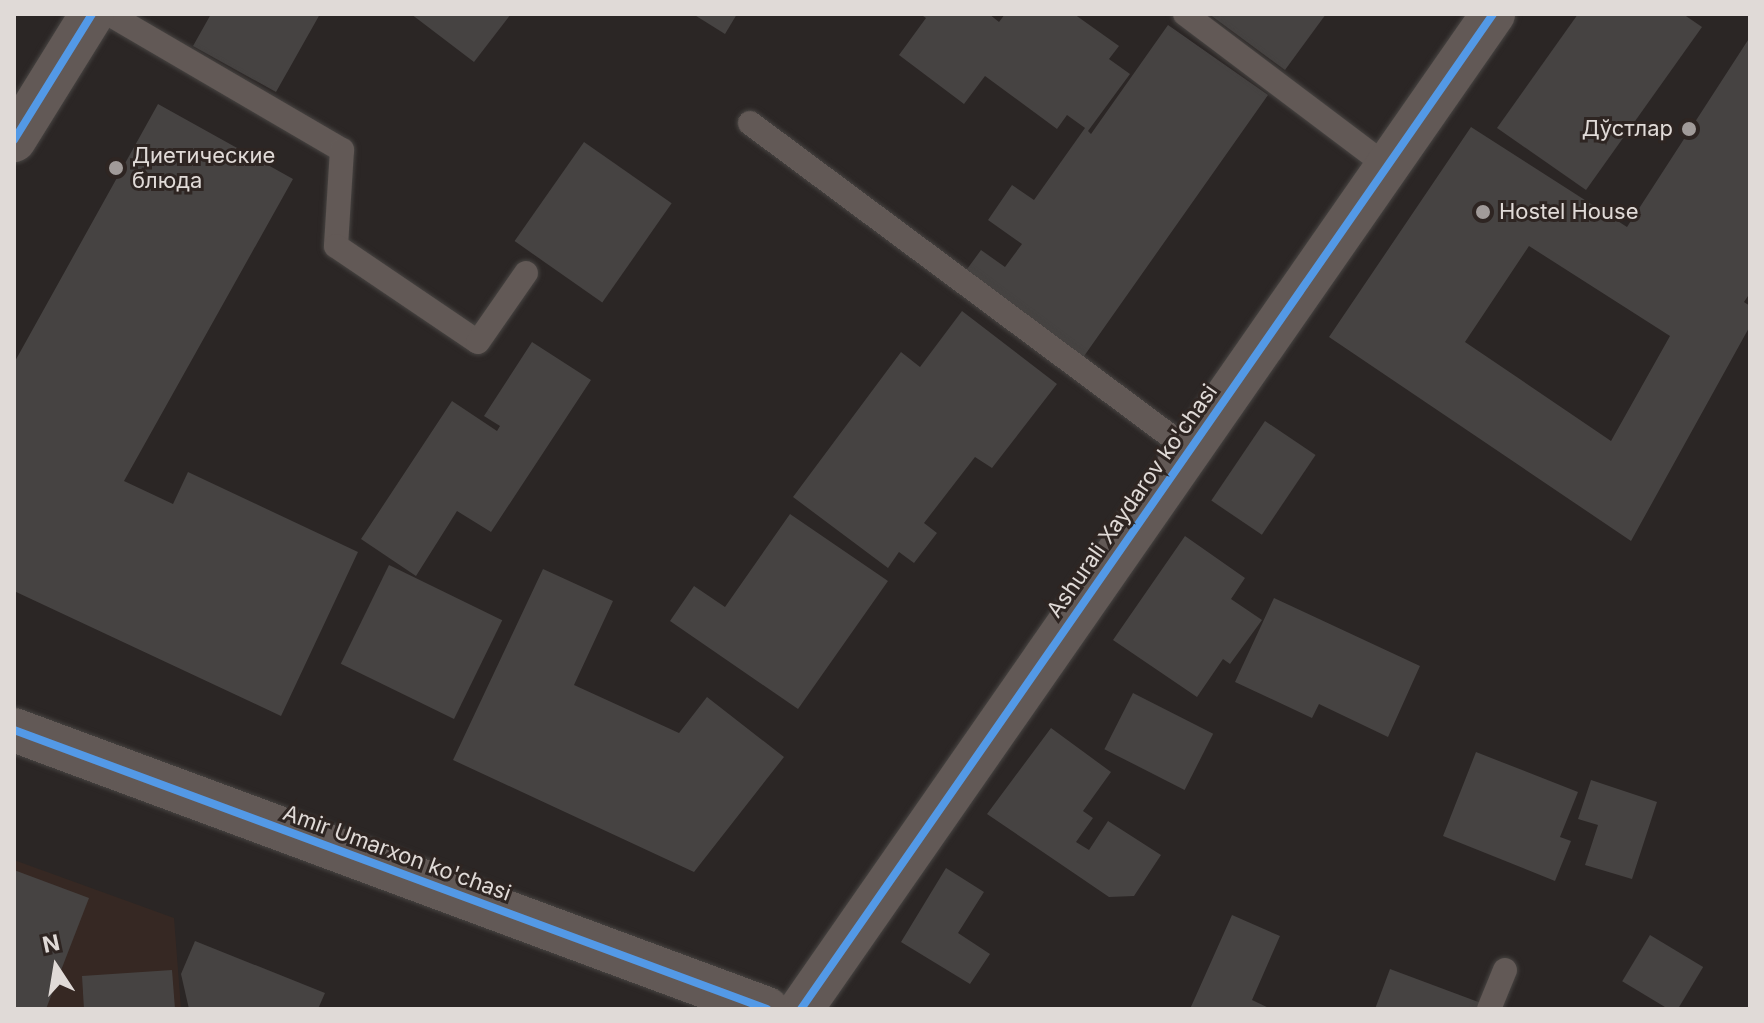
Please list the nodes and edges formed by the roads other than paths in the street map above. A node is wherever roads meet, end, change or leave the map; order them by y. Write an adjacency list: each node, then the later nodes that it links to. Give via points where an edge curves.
1 (92, 14): 6 (street)
2 (109, 14): 8 (lane, via 342,150 336,246 478,342)
3 (1185, 14): 7 (lane)
4 (1493, 14): 7 (street, Ashurali Xaydarov ko'chasi)
5 (750, 123): 9 (lane)
6 (14, 140)
7 (1387, 166): 9 (street, Ashurali Xaydarov ko'chasi)
8 (526, 273)
9 (1189, 450): 13 (street, Ashurali Xaydarov ko'chasi)
10 (14, 730): 12 (street, Amir Umarxon ko'chasi)
11 (1505, 970): 14 (lane)
12 (767, 1009)
13 (801, 1009)
14 (1489, 1009)

